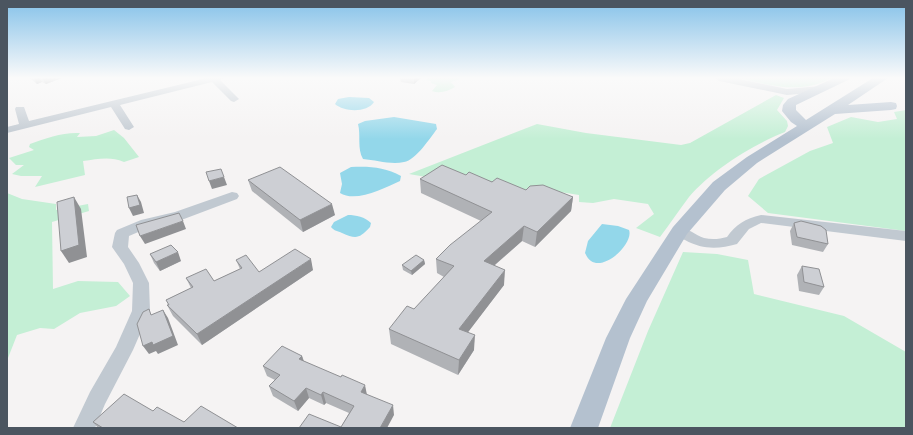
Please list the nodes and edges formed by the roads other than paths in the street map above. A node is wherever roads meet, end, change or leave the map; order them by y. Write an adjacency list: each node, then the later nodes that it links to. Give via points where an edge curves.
1 (137, 98): 6 (street)
2 (789, 98): 11 (main road, via 789,111)
3 (850, 98): 9 (main road)
4 (856, 98): 7 (main road, via 875,104)
5 (881, 98): 7 (main road)
6 (114, 104): 10 (street); 12 (street)
7 (894, 105): 9 (main road)
8 (20, 109): 10 (street)
9 (831, 111): 11 (main road)
10 (25, 126): 13 (street)
11 (807, 126): 15 (main road, via 752,160 719,186)
12 (129, 127)
13 (7, 130)
14 (232, 196): 17 (street, via 179,216 146,223 122,233 120,247 141,283 141,311)
15 (680, 231): 16 (street, via 697,242 716,245 732,241 748,222 761,219); 18 (main road, via 637,299 621,332)
16 (906, 236)
17 (84, 428)
18 (584, 428)

